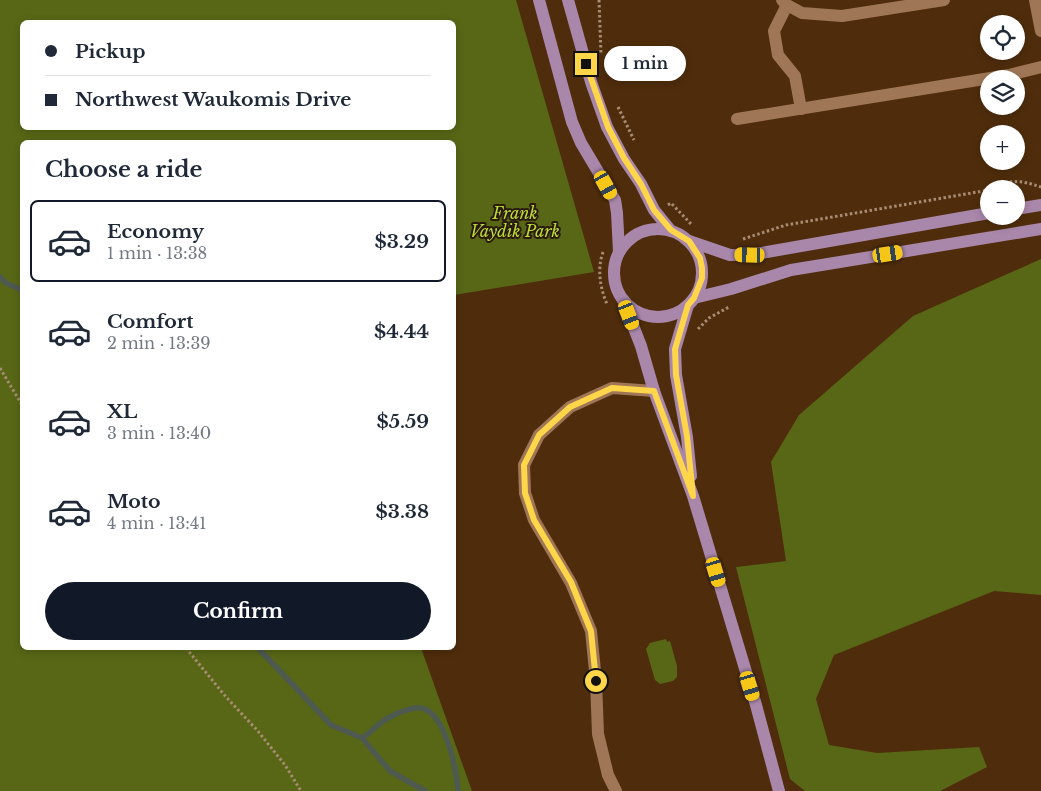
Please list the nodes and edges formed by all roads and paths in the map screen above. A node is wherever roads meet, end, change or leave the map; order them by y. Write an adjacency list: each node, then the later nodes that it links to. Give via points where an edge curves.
1 (539, 0): 29 (main road, via 572,122 615,200)
2 (568, 0): 25 (main road, via 591,82 608,127 654,210)
3 (599, 0): 8 (path)
4 (944, 0): 6 (street, via 842,16 802,13)
5 (1035, 0): 7 (street)
6 (785, 2): 11 (street, via 774,31 778,56 795,76)
7 (1041, 31)
8 (602, 61)
9 (1041, 67): 11 (street)
10 (616, 103): 13 (path)
11 (801, 109): 12 (street)
12 (738, 118)
13 (636, 146)
14 (1025, 181): 15 (path)
15 (1041, 186)
16 (980, 191): 26 (path, via 786,226)
17 (664, 196): 18 (path)
18 (671, 203): 20 (path); 23 (path)
19 (1041, 205): 21 (main road)
20 (665, 206)
21 (1025, 208)
22 (980, 216): 27 (main road, via 750,255 730,255)
23 (696, 228)
24 (1041, 229): 31 (main road, via 791,270)
25 (671, 230): 27 (main road); 29 (main road, via 641,232)
26 (740, 240)
27 (689, 241): 31 (main road, via 702,268 702,278)
28 (605, 247): 33 (path, via 600,260 600,278)
29 (619, 252): 30 (main road, via 614,272)
30 (623, 300): 31 (main road, via 639,312 659,317 670,315); 36 (main road)
31 (691, 301): 38 (main road, via 675,349)
32 (737, 303): 34 (path, via 709,318)
33 (608, 305)
34 (696, 332)
35 (0, 368): 37 (path)
36 (654, 391): 38 (main road); 41 (street, via 612,388 570,407 539,435 524,465 525,493 534,520 571,582 591,631 598,734 608,775)
37 (20, 402)
38 (693, 496): 42 (main road)
39 (188, 650): 40 (path, via 285,764)
40 (301, 791)
41 (616, 791)
42 (779, 791)

